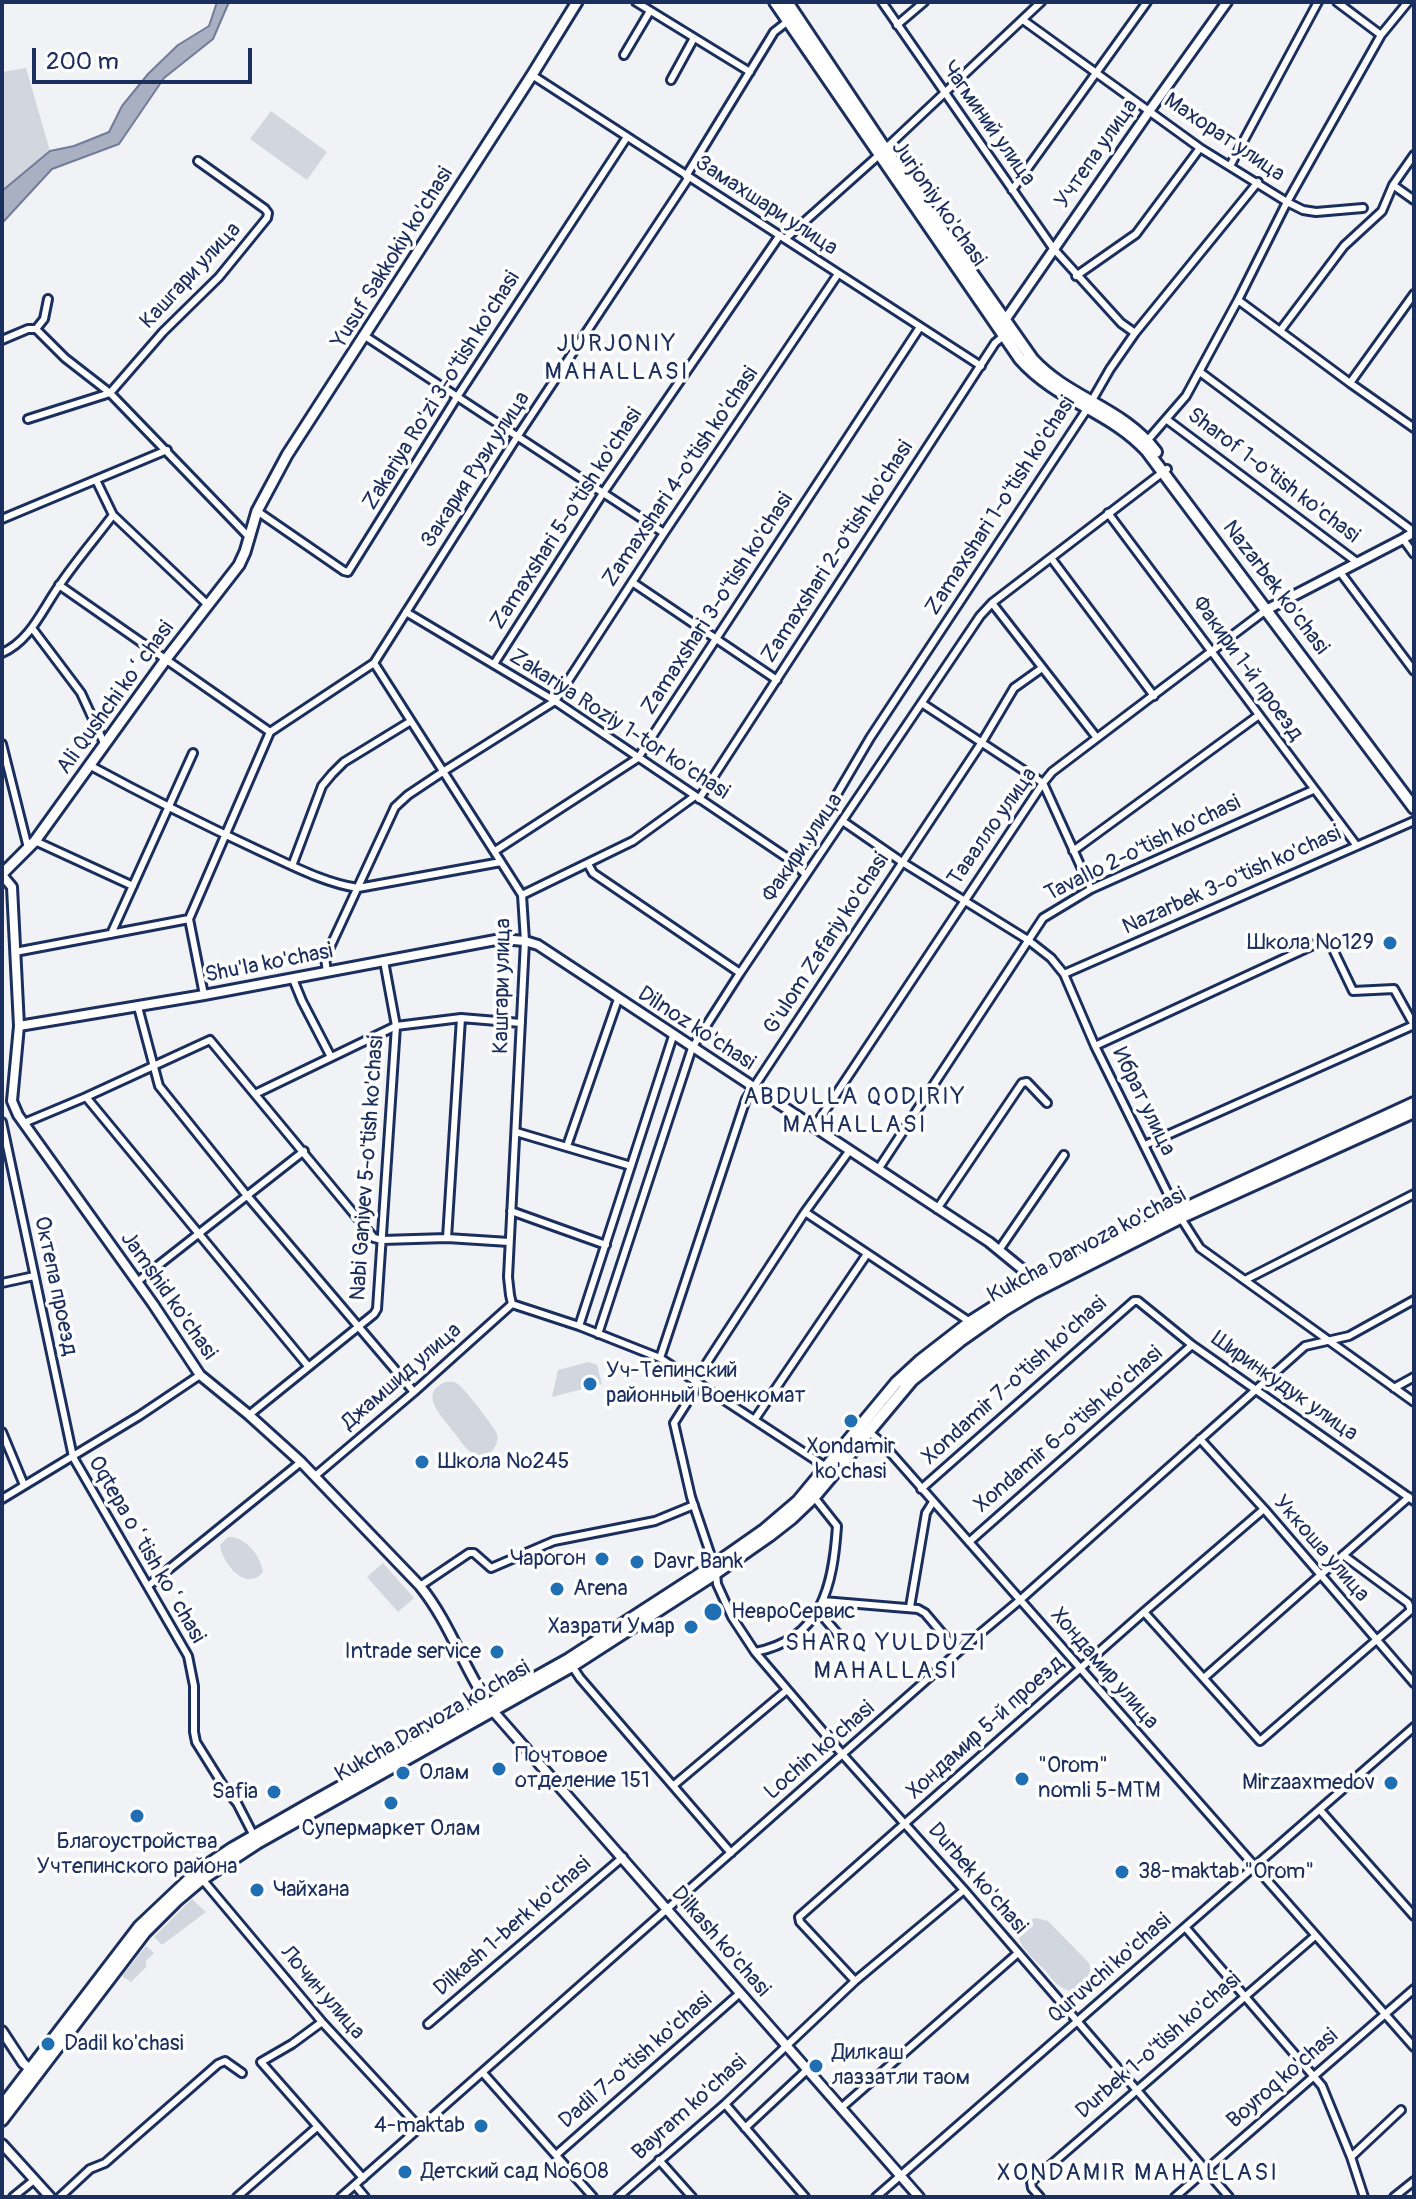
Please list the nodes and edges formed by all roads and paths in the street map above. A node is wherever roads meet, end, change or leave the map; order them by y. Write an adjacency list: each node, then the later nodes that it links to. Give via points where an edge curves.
1 (577, 2): 22 (main road, Yusuf Sakkokiy ko'chasi)
2 (636, 2): 13 (street)
3 (775, 2): 15 (main road, Jurjoniy ko'chasi)
4 (787, 2): 28 (main road, Jurjoniy ko'chasi)
5 (882, 2): 16 (street, Чагминий улица)
6 (924, 2): 16 (street)
7 (1041, 2): 14 (street, Zamaxshari 5-o'tish ko'chasi)
8 (1147, 2): 21 (street)
9 (1227, 2): 25 (street, Учтепа улица)
10 (1318, 2): 31 (street)
11 (1337, 2): 17 (street)
12 (1408, 2): 17 (street, Махорат улица)
13 (650, 11): 18 (street); 19 (street)
14 (1023, 20): 21 (street, Махорат улица); 24 (street, Zamaxshari 5-o'tish ko'chasi)
15 (788, 21): 20 (street, Закария Рузи улица, via 774,32); 28 (main road, Jurjoniy ko'chasi)
16 (897, 25): 24 (street, Чагминий улица)
17 (1381, 35): 37 (street, Махорат улица)
18 (694, 38): 20 (street); 23 (street)
19 (624, 55)
20 (750, 72): 32 (street, Закария Рузи улица)
21 (1096, 74): 25 (street, Махорат улица); 35 (street)
22 (532, 75): 26 (street, Замахшари улица); 51 (main road, Yusuf Sakkokiy ko'chasi)
23 (671, 80)
24 (945, 94): 28 (street, Zamaxshari 5-o'tish ko'chasi); 35 (street, Чагминий улица)
25 (1150, 110): 27 (street, Махорат улица); 40 (street, Учтепа улица)
26 (627, 137): 32 (street, Замахшари улица); 57 (street, Zakariya Ro'zi 3-o'tish ko'chasi)
27 (1200, 148): 31 (street, Махорат улица); 42 (street, via 1136,234)
28 (882, 152): 39 (street, Zamaxshari 5-o'tish ko'chasi); 47 (main road, Jurjoniy ko'chasi)
29 (1414, 155): 34 (street)
30 (198, 161): 56 (street, Кашгари улица, via 265,209 267,218)
31 (1230, 166): 33 (street, Махорат улица)
32 (688, 176): 39 (street, Замахшари улица); 62 (street, Закария Рузи улица)
33 (1258, 182): 37 (street, Махорат улица); 50 (street, Zamaxshari 1-o'tish ko'chasi)
34 (1393, 185): 36 (street); 49 (street, via 1382,211 1344,246)
35 (1012, 190): 40 (street, Чагминий улица)
36 (1414, 200)
37 (1287, 202): 38 (street, Махорат улица, via 1316,212); 45 (street, Махорат улица)
38 (1363, 208)
39 (782, 237): 41 (street, Замахшари улица); 67 (street, Zamaxshari 5-o'tish ko'chasi)
40 (1053, 248): 42 (street, Чагминий улица); 47 (street, Учтепа улица)
41 (838, 274): 46 (street, Замахшари улица); 73 (street, Zamaxshari 4-o'tish ko'chasi)
42 (1076, 276): 50 (street, Чагминий улица)
43 (1414, 294): 55 (street)
44 (48, 299): 48 (street)
45 (1238, 300): 49 (street); 54 (street, Махорат улица)
46 (920, 327): 53 (street, Замахшари улица); 87 (street, Zamaxshari 3-o'tish ko'chasi)
47 (1005, 328): 53 (street, Zamaxshari 2-o'tish ko'chasi); 58 (main road, Jurjoniy ko'chasi, via 1020,359 1042,381)
48 (36, 329): 52 (street); 56 (street)
49 (1280, 331): 55 (street)
50 (1135, 333): 58 (street, Zamaxshari 1-o'tish ko'chasi)
51 (365, 336): 57 (street); 68 (main road, Yusuf Sakkokiy ko'chasi)
52 (2, 340)
53 (981, 366): 95 (street, Zamaxshari 2-o'tish ko'chasi)
54 (1200, 372): 60 (street, Махорат улица); 72 (street, Sharof 1-o'tish ko'chasi)
55 (1350, 383): 61 (street)
56 (110, 393): 59 (street); 64 (street)
57 (457, 397): 62 (street); 68 (street, Zakariya Ro'zi 3-o'tish ko'chasi, via 348,572)
58 (1089, 405): 63 (main road, Nazarbek ko'chasi); 123 (street, Zamaxshari 1-o'tish ko'chasi)
59 (28, 419)
60 (1166, 419): 63 (street, Махорат улица); 78 (street, Sharof 1-o'tish ko'chasi)
61 (1414, 428)
62 (517, 437): 67 (street); 85 (street, Закария Рузи улица)
63 (1144, 443): 65 (main road, Nazarbek ko'chasi)
64 (167, 450): 66 (street); 74 (street)
65 (1165, 470): 69 (street, Факири улица); 84 (main road, Nazarbek ko'chasi)
66 (96, 480): 70 (street); 71 (street)
67 (603, 493): 73 (street); 92 (street, Zamaxshari 5-o'tish ko'chasi)
68 (257, 511): 74 (main road, Yusuf Sakkokiy ko'chasi)
69 (1108, 513): 77 (street, Факири улица); 88 (street, Факири 1-й проезд)
70 (113, 515): 81 (street); 83 (street)
71 (2, 519)
72 (1414, 532): 75 (street)
73 (664, 533): 80 (street, Zamaxshari 4-o'tish ko'chasi)
74 (249, 537): 83 (main road, Ali Qushchi koʻchasi, via 239,565)
75 (1403, 539): 76 (street); 78 (street)
76 (1414, 554)
77 (1051, 558): 82 (street, Факири улица); 96 (street)
78 (1358, 563): 79 (street)
79 (1340, 572): 84 (street); 94 (street)
80 (632, 582): 87 (street); 97 (street, Zamaxshari 4-o'tish ko'chasi)
81 (59, 585): 86 (street); 90 (street)
82 (992, 603): 93 (street); 98 (street, Факири улица)
83 (208, 605): 90 (main road, Ali Qushchi koʻchasi)
84 (1269, 608): 88 (street, Тавалло улица); 112 (main road, Nazarbek ko'chasi); 115 (main road, Nazarbek ko'chasi)
85 (406, 612): 91 (street, Закария Рузи улица); 92 (street, Zakariya Roziy 1-tor ko'chasi)
86 (32, 628): 89 (street); 104 (street, via 81,693)
87 (717, 639): 95 (street); 107 (street, Zamaxshari 3-o'tish ko'chasi)
88 (1212, 652): 96 (street, Тавалло улица); 99 (street, Факири 1-й проезд)
89 (2, 653)
90 (166, 659): 101 (street); 104 (main road, Ali Qushchi koʻchasi)
91 (374, 663): 100 (street, Кашгари улица); 101 (street)
92 (494, 664): 97 (street, Zakariya Roziy 1-tor ko'chasi)
93 (1042, 668): 102 (street); 103 (street, G'ulom Zafariy ko'chasi, via 1014,688)
94 (1414, 671)
95 (777, 680): 113 (street, Zamaxshari 2-o'tish ko'chasi)
96 (1154, 696): 102 (street, Тавалло улица)
97 (555, 701): 107 (street, Zakariya Roziy 1-tor ko'chasi); 109 (street)
98 (923, 704): 103 (street); 117 (street, Факири улица)
99 (1259, 715): 111 (street, Факири 1-й проезд); 122 (street)
100 (411, 721): 109 (street, Кашгари улица); 127 (street, via 344,762 322,786)
101 (270, 732): 118 (street)
102 (1097, 738): 110 (street, Тавалло улица)
103 (982, 742): 110 (street); 125 (street, G'ulom Zafariy ko'chasi)
104 (104, 743): 108 (main road, Ali Qushchi koʻchasi)
105 (2, 744): 119 (street)
106 (193, 753): 114 (street)
107 (638, 758): 113 (street, Zakariya Roziy 1-tor ko'chasi); 121 (street, Zamaxshari 3-o'tish ko'chasi)
108 (89, 765): 114 (street); 119 (main road, Ali Qushchi koʻchasi)
109 (444, 771): 121 (street, Кашгари улица); 131 (street, via 395,807)
110 (1043, 783): 122 (street); 134 (street, Тавалло улица)
111 (1313, 790): 120 (street, Факири 1-й проезд); 132 (street, Tavallo 2-o'tish ko'chasi)
112 (1414, 796)
113 (697, 798): 123 (street, Zakariya Roziy 1-tor ko'chasi); 126 (street, Zamaxshari 2-o'tish ko'chasi)
114 (167, 807): 118 (street); 130 (street)
115 (1414, 808)
116 (1414, 821): 120 (street, Nazarbek 3-o'tish ko'chasi)
117 (844, 822): 125 (street, Ибрат улица); 129 (street, Факири улица)
118 (226, 835): 127 (street); 135 (street)
119 (31, 844): 128 (main road, Ali Qushchi koʻchasi); 130 (street)
120 (1357, 846): 143 (street, Nazarbek 3-o'tish ko'chasi)
121 (495, 851): 124 (street, Кашгари улица)
122 (1073, 851): 132 (street)
123 (792, 861): 129 (street, Zakariya Roziy 1-tor ko'chasi)
124 (501, 862): 131 (street); 133 (street, Кашгари улица)
125 (902, 862): 134 (street, Ибрат улица); 158 (street, G'ulom Zafariy ko'chasi)
126 (588, 864): 133 (street, Zamaxshari 2-o'tish ko'chasi); 142 (street, via 593,873)
127 (292, 866): 131 (street)
128 (2, 874): 139 (street, via 12,887)
129 (806, 875): 142 (street, Факири улица)
130 (133, 886): 136 (street)
131 (358, 888): 141 (street, via 325,958)
132 (1091, 889): 137 (street, Tavallo 2-o'tish ko'chasi, via 1043,918)
133 (522, 895): 138 (street, Кашгари улица)
134 (964, 901): 137 (street, Ибрат улица); 168 (street, Тавалло улица)
135 (189, 919): 136 (street); 145 (street)
136 (111, 934): 139 (street)
137 (1028, 940): 143 (street, Ибрат улица); 176 (street, Tavallo 2-o'tish ko'chasi)
138 (525, 941): 140 (street, Shu'la ko'chasi, via 501,939); 146 (street, Dilnoz ko'chasi); 149 (street, Кашгари улица)
139 (15, 952): 151 (street)
140 (384, 961): 141 (street, Shu'la ko'chasi); 152 (street, Nabi Ganiyev 5-o'tish ko'chasi)
141 (327, 972): 144 (street, Shu'la ko'chasi)
142 (740, 973): 155 (street, Факири улица)
143 (1064, 974): 154 (street, Ибрат улица)
144 (293, 979): 145 (street, Shu'la ko'chasi); 156 (street)
145 (204, 995): 147 (street, Shu'la ko'chasi)
146 (618, 999): 153 (street, Dilnoz ko'chasi); 171 (street)
147 (138, 1007): 151 (street, Shu'la ko'chasi); 157 (street)
148 (461, 1018): 149 (street); 152 (street); 184 (street)
149 (521, 1023): 169 (street, Кашгари улица)
150 (1414, 1025): 154 (street, via 1394,989 1353,991 1330,943 1322,941); 170 (street)
151 (19, 1026): 161 (street)
152 (396, 1026): 156 (street); 185 (street, Nabi Ganiyev 5-o'tish ko'chasi)
153 (673, 1036): 155 (street, Dilnoz ko'chasi); 175 (street)
154 (1095, 1046): 170 (street, Ибрат улица)
155 (692, 1048): 158 (street, Dilnoz ko'chasi); 201 (street, Факири улица)
156 (331, 1057): 159 (street)
157 (153, 1065): 159 (street, via 210,1040); 160 (street); 178 (street, via 159,1086)
158 (753, 1088): 168 (street, Dilnoz ko'chasi); 204 (street, G'ulom Zafariy ko'chasi)
159 (255, 1094): 173 (street)
160 (86, 1097): 167 (street); 183 (street)
161 (12, 1101): 164 (street); 167 (street, Jamshid ko'chasi)
162 (1047, 1103): 179 (street, via 1022,1083)
163 (1414, 1103): 182 (main road, Kukcha Darvoza ko'chasi)
164 (2, 1108)
165 (1414, 1112): 182 (main road, Kukcha Darvoza ko'chasi)
166 (2, 1122): 190 (street, Октепа проезд)
167 (24, 1123): 192 (street, Jamshid ko'chasi)
168 (815, 1126): 172 (street, Dilnoz ko'chasi)
169 (516, 1132): 171 (street); 180 (street, Кашгари улица)
170 (1145, 1145): 182 (street, Ибрат улица)
171 (567, 1146): 175 (street)
172 (850, 1150): 176 (street, Dilnoz ko'chasi); 181 (street, Durbek ko'chasi)
173 (304, 1151): 178 (street); 185 (street, via 374,1238)
174 (1064, 1155): 188 (street)
175 (631, 1166): 187 (street)
176 (879, 1168): 179 (street, Dilnoz ko'chasi)
177 (1414, 1194): 191 (street)
178 (246, 1195): 183 (street); 199 (street)
179 (937, 1209): 188 (street, Dilnoz ko'chasi)
180 (511, 1211): 186 (street, Кашгари улица); 187 (street)
181 (805, 1212): 189 (street); 208 (street, Durbek ko'chasi)
182 (1178, 1215): 191 (street, Ибрат улица, via 1200,1248); 194 (main road, Kukcha Darvoza ko'chasi)
183 (198, 1234): 192 (street); 205 (street)
184 (447, 1238): 185 (street); 186 (street)
185 (382, 1240): 199 (street, Nabi Ganiyev 5-o'tish ko'chasi, via 377,1309)
186 (509, 1242): 197 (street, Кашгари улица)
187 (606, 1245): 200 (street)
188 (999, 1250): 194 (street, Dilnoz ko'chasi, via 1022,1269)
189 (867, 1254): 198 (street); 214 (street)
190 (34, 1276): 193 (street); 218 (street, Октепа проезд)
191 (1245, 1280): 202 (street, Ибрат улица)
192 (137, 1282): 206 (street, Jamshid ko'chasi)
193 (2, 1283)
194 (1032, 1288): 198 (main road, Kukcha Darvoza ko'chasi); 215 (main road, Kukcha Darvoza ko'chasi, via 928,1366)
195 (1414, 1300): 202 (street, Lochin ko'chasi, via 1349,1336)
196 (1134, 1301): 203 (street, Ширинкудук улица); 223 (street, Xondamir 7-o'tish ko'chasi)
197 (512, 1304): 200 (street); 211 (street, Джамшид улица)
198 (970, 1322): 215 (main road, Kukcha Darvoza ko'chasi, via 906,1373)
199 (358, 1325): 205 (street, Nabi Ganiyev 5-o'tish ko'chasi); 211 (street)
200 (579, 1326): 201 (street)
201 (598, 1334): 204 (street)
202 (1327, 1340): 209 (street, Ибрат улица); 210 (street, Lochin ko'chasi, via 1305,1346)
203 (1192, 1345): 210 (street, Ширинкудук улица); 230 (street, Xondamir 6-o'tish ko'chasi)
204 (660, 1358): 208 (street)
205 (308, 1366): 213 (street, Nabi Ganiyev 5-o'tish ko'chasi)
206 (200, 1375): 213 (street, Jamshid ko'chasi); 218 (street)
207 (1414, 1377): 209 (street)
208 (695, 1381): 214 (street); 228 (street, Durbek ko'chasi, via 674,1428)
209 (1394, 1388): 212 (street, Ибрат улица)
210 (1256, 1389): 217 (street, Lochin ko'chasi); 226 (street, Ширинкудук улица)
211 (414, 1392): 221 (street, Джамшид улица)
212 (1414, 1402)
213 (249, 1415): 219 (street, Jamshid ko'chasi)
214 (755, 1419): 220 (street)
215 (864, 1428): 220 (main road, Kukcha Darvoza ko'chasi); 223 (street, Хондамир улица); 224 (main road, Kukcha Darvoza ko'chasi)
216 (2, 1432): 222 (street)
217 (1200, 1439): 229 (street, Уккоша улица); 236 (street, Lochin ko'chasi)
218 (73, 1457): 222 (street); 234 (street, Oqtepa oʻtish koʻchasi)
219 (301, 1462): 221 (street, Jamshid ko'chasi); 234 (street)
220 (826, 1467): 232 (main road, Kukcha Darvoza ko'chasi, via 787,1512)
221 (315, 1476): 235 (street, Jamshid ko'chasi)
222 (24, 1485): 225 (street)
223 (921, 1489): 227 (street, Хондамир улица)
224 (814, 1497): 232 (main road, Kukcha Darvoza ko'chasi, via 780,1528); 237 (street, via 837,1526)
225 (2, 1499)
226 (1411, 1499): 231 (street)
227 (933, 1502): 230 (street, Хондамир улица); 238 (street, Xondamir 7-o'tish ko'chasi, via 926,1513)
228 (694, 1505): 232 (street, Durbek ko'chasi); 235 (street, via 655,1521 554,1541 491,1568 469,1553)
229 (1264, 1509): 233 (street, Уккоша улица); 240 (street, Хондамир 5-й проезд)
230 (969, 1542): 236 (street, Хондамир улица)
231 (1343, 1555): 233 (street); 241 (street, via 1411,1606)
232 (715, 1569): 243 (street, Durbek ko'chasi, via 732,1617); 245 (main road, Kukcha Darvoza ko'chasi)
233 (1319, 1574): 241 (street, Уккоша улица); 247 (street)
234 (148, 1586): 256 (street, Oqtepa oʻtish koʻchasi, via 188,1656 196,1742)
235 (420, 1586): 250 (street, Jamshid ko'chasi)
236 (1020, 1600): 244 (street, Lochin ko'chasi); 246 (street, Хондамир улица)
237 (823, 1601): 238 (street); 239 (street)
238 (910, 1607): 244 (street, via 925,1613)
239 (819, 1612): 242 (street); 243 (street, via 789,1640)
240 (1144, 1612): 246 (street, Хондамир 5-й проезд); 247 (street)
241 (1377, 1641): 247 (street, via 1260,1741); 248 (street, Уккоша улица)
242 (848, 1646)
243 (755, 1652): 249 (street, Durbek ko'chasi)
244 (958, 1652): 252 (street, Lochin ko'chasi)
245 (571, 1662): 250 (main road, Kukcha Darvoza ko'chasi); 253 (street)
246 (1079, 1669): 255 (street, Хондамир 5-й проезд); 259 (street, Хондамир улица)
247 (1205, 1677)
248 (1414, 1683)
249 (787, 1690): 252 (street, Durbek ko'chasi); 253 (street)
250 (491, 1708): 256 (main road, Kukcha Darvoza ko'chasi); 258 (street, Dilkash ko'chasi)
251 (1414, 1727): 254 (street, Quruvchi ko'chasi)
252 (843, 1755): 255 (street, Durbek ko'chasi); 257 (street, Lochin ko'chasi)
253 (674, 1785): 257 (street)
254 (1320, 1810): 259 (street, Quruvchi ko'chasi); 263 (street)
255 (904, 1824): 261 (street, Durbek ko'chasi); 267 (street, Хондамир 5-й проезд, via 799,1917)
256 (255, 1839): 260 (main road, Kukcha Darvoza ko'chasi)
257 (731, 1853): 262 (street, Lochin ko'chasi)
258 (623, 1857): 262 (street, Dilkash ko'chasi); 274 (street, Dilkash 1-berk ko'chasi)
259 (1255, 1866): 264 (street, Quruvchi ko'chasi); 265 (street, Хондамир улица)
260 (199, 1876): 272 (street, Лочин улица); 279 (main road, Kukcha Darvoza ko'chasi, via 145,1932)
261 (964, 1890): 266 (street, Durbek ko'chasi); 267 (street, Bayram ko'chasi)
262 (668, 1910): 269 (street, Dilkash ko'chasi); 281 (street, Lochin ko'chasi)
263 (1414, 1916)
264 (1185, 1927): 270 (street); 273 (street, Quruvchi ko'chasi)
265 (1315, 1936): 270 (street, Durbek 1-o'tish ko'chasi); 271 (street, Хондамир улица)
266 (1018, 1953): 273 (street, Durbek ko'chasi); 286 (street)
267 (855, 1981): 276 (street, Bayram ko'chasi)
268 (1414, 1989): 271 (street, Boyroq ko'chasi)
269 (740, 1993): 276 (street, Dilkash ko'chasi); 293 (street, Dadil 7-o'tish ko'chasi)
270 (1244, 1995): 282 (street); 283 (street, Durbek 1-o'tish ko'chasi)
271 (1386, 2014): 277 (street, Хондамир улица); 282 (street, Boyroq ko'chasi)
272 (322, 2022): 289 (street, via 261,2062); 290 (street, Лочин улица)
273 (1077, 2022): 283 (street, Durbek ko'chasi); 297 (street, Quruvchi ko'chasi)
274 (428, 2024)
275 (2, 2031): 279 (street)
276 (786, 2045): 278 (street, Dilkash ko'chasi); 284 (street, Bayram ko'chasi)
277 (1414, 2047)
278 (808, 2069): 286 (street, Dilkash ko'chasi); 291 (street)
279 (33, 2071): 285 (main road, Kukcha Darvoza ko'chasi); 288 (main road, Kukcha Darvoza ko'chasi)
280 (242, 2073): 304 (street, via 225,2061 218,2064)
281 (483, 2073): 290 (street, Lochin ko'chasi); 293 (street)
282 (1314, 2076): 294 (street); 296 (street, Boyroq ko'chasi)
283 (1136, 2091): 296 (street, Durbek ko'chasi); 314 (street, Durbek 1-o'tish ko'chasi, via 1031,2182)
284 (725, 2104): 291 (street); 295 (street, Bayram ko'chasi)
285 (2, 2106)
286 (841, 2108): 297 (street, Dilkash ko'chasi)
287 (1401, 2110): 294 (street)
288 (2, 2120)
289 (317, 2127): 298 (street); 305 (street)
290 (420, 2128): 298 (street, Lochin ko'chasi)
291 (745, 2128): 311 (street)
292 (2, 2144): 299 (street)
293 (556, 2155): 308 (street)
294 (1351, 2157): 317 (street)
295 (659, 2160): 309 (street, Bayram ko'chasi); 310 (street)
296 (1205, 2170): 315 (street, Boyroq ko'chasi); 316 (street, Durbek ko'chasi)
297 (901, 2176): 312 (street, Quruvchi ko'chasi); 313 (street, Dilkash ko'chasi)
298 (363, 2178): 301 (street, Lochin ko'chasi)
299 (34, 2180): 302 (street); 303 (street)
300 (1414, 2181): 318 (street)
301 (355, 2185): 306 (street, Lochin ko'chasi); 307 (street)
302 (13, 2197)
303 (50, 2197)
304 (60, 2197)
305 (237, 2197)
306 (341, 2197)
307 (365, 2197)
308 (593, 2197)
309 (618, 2197)
310 (692, 2197)
311 (805, 2197)
312 (876, 2197)
313 (919, 2197)
314 (1040, 2197)
315 (1175, 2197)
316 (1229, 2197)
317 (1364, 2197)
318 (1394, 2197)

